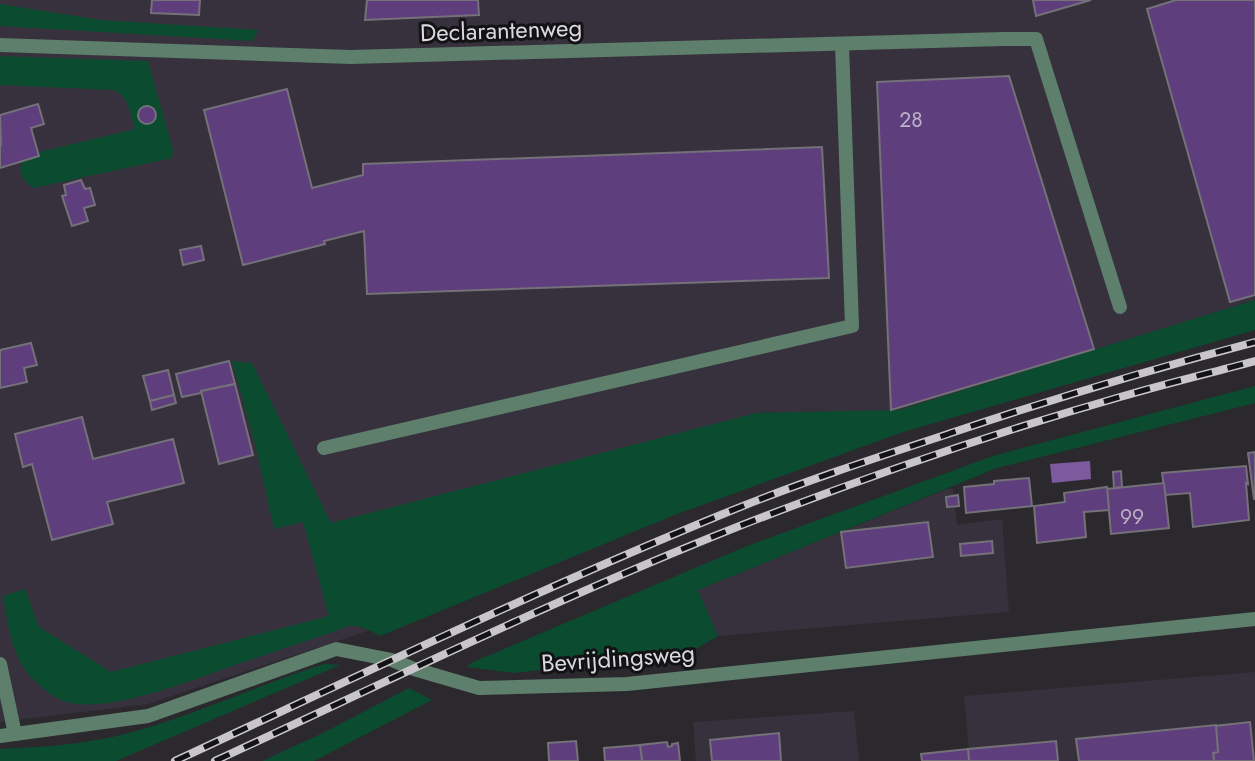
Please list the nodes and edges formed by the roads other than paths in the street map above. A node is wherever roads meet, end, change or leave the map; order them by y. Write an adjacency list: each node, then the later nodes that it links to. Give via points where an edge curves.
1 (842, 44): 2 (street, Declarantenweg, via 351,57); 3 (street, Declarantenweg, via 1036,39); 4 (street, via 852,326)
2 (0, 45)
3 (1121, 307)
4 (324, 448)
5 (1255, 619): 7 (street, Bevrijdingsweg, via 627,684 480,688 392,660 336,649 148,716)
6 (0, 664): 7 (street)
7 (15, 734): 8 (street, Bevrijdingsweg)
8 (0, 736)

